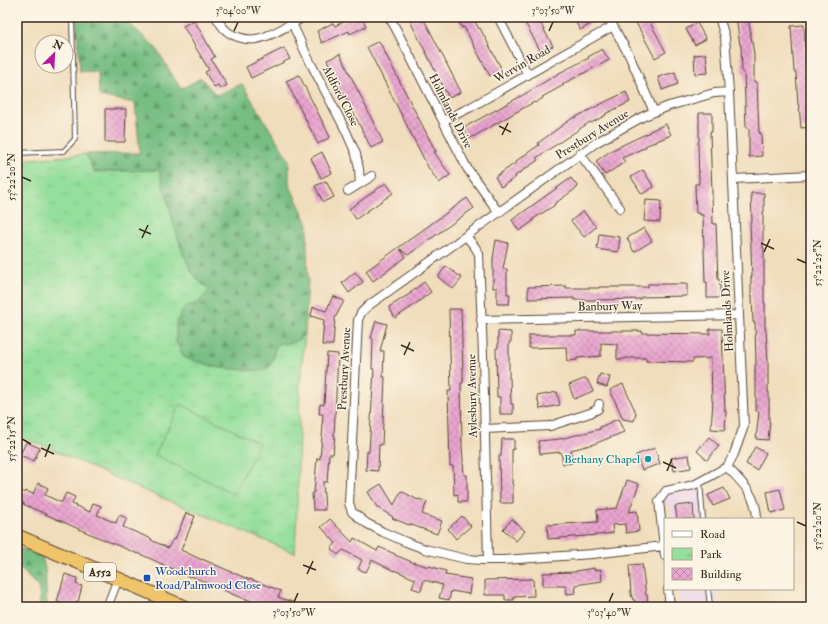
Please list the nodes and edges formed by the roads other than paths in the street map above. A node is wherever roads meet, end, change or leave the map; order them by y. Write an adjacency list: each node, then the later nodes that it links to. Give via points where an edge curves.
1 (72, 17): 14 (lane, via 75,139 64,151)
2 (216, 17): 8 (street, via 221,27 233,35 255,39 267,36)
3 (304, 17): 8 (street)
4 (388, 17): 13 (street, Holmlands Drive)
5 (498, 17): 10 (street)
6 (608, 17): 9 (street)
7 (719, 17): 11 (street, Holmlands Drive, via 725,37)
8 (292, 23): 19 (street, Aldford Close, via 356,154)
9 (613, 26): 10 (street, Wervin Road); 12 (street)
10 (528, 75): 13 (street, Wervin Road)
11 (729, 92): 12 (street, Prestbury Avenue, via 714,93); 18 (street, Holmlands Drive)
12 (654, 112): 15 (street, Prestbury Avenue, via 622,127)
13 (442, 121): 22 (street, Holmlands Drive, via 467,168)
14 (17, 153)
15 (580, 154): 21 (street); 22 (street, Prestbury Avenue)
16 (811, 175): 18 (street)
17 (372, 176): 19 (street)
18 (733, 179): 24 (street, Holmlands Drive)
19 (360, 184): 20 (street)
20 (348, 191)
21 (620, 208)
22 (499, 212): 23 (street, Prestbury Avenue)
23 (466, 236): 25 (street, Aylesbury Avenue, via 479,254); 34 (street, Prestbury Avenue, via 361,313 358,320 349,503 352,512 366,523 406,542 466,559)
24 (739, 315): 25 (street, Banbury Way); 28 (street, Holmlands Drive, via 744,426 734,454)
25 (481, 320): 27 (street, Aylesbury Avenue)
26 (600, 408): 27 (street, via 590,414 550,426)
27 (485, 429): 34 (street, Aylesbury Avenue)
28 (726, 467): 29 (street); 31 (street, via 750,493 757,510)
29 (700, 482): 30 (lane); 33 (street, via 666,491 660,501)
30 (703, 518)
31 (757, 518)
32 (17, 536): 35 (highway, A552)
33 (664, 546): 34 (street, Prestbury Avenue, via 592,554)
34 (488, 560)
35 (118, 579): 39 (street); 40 (highway, A552)
36 (668, 590): 41 (street)
37 (708, 590): 38 (lane)
38 (710, 605)
39 (107, 607)
40 (184, 607)
41 (670, 607)

